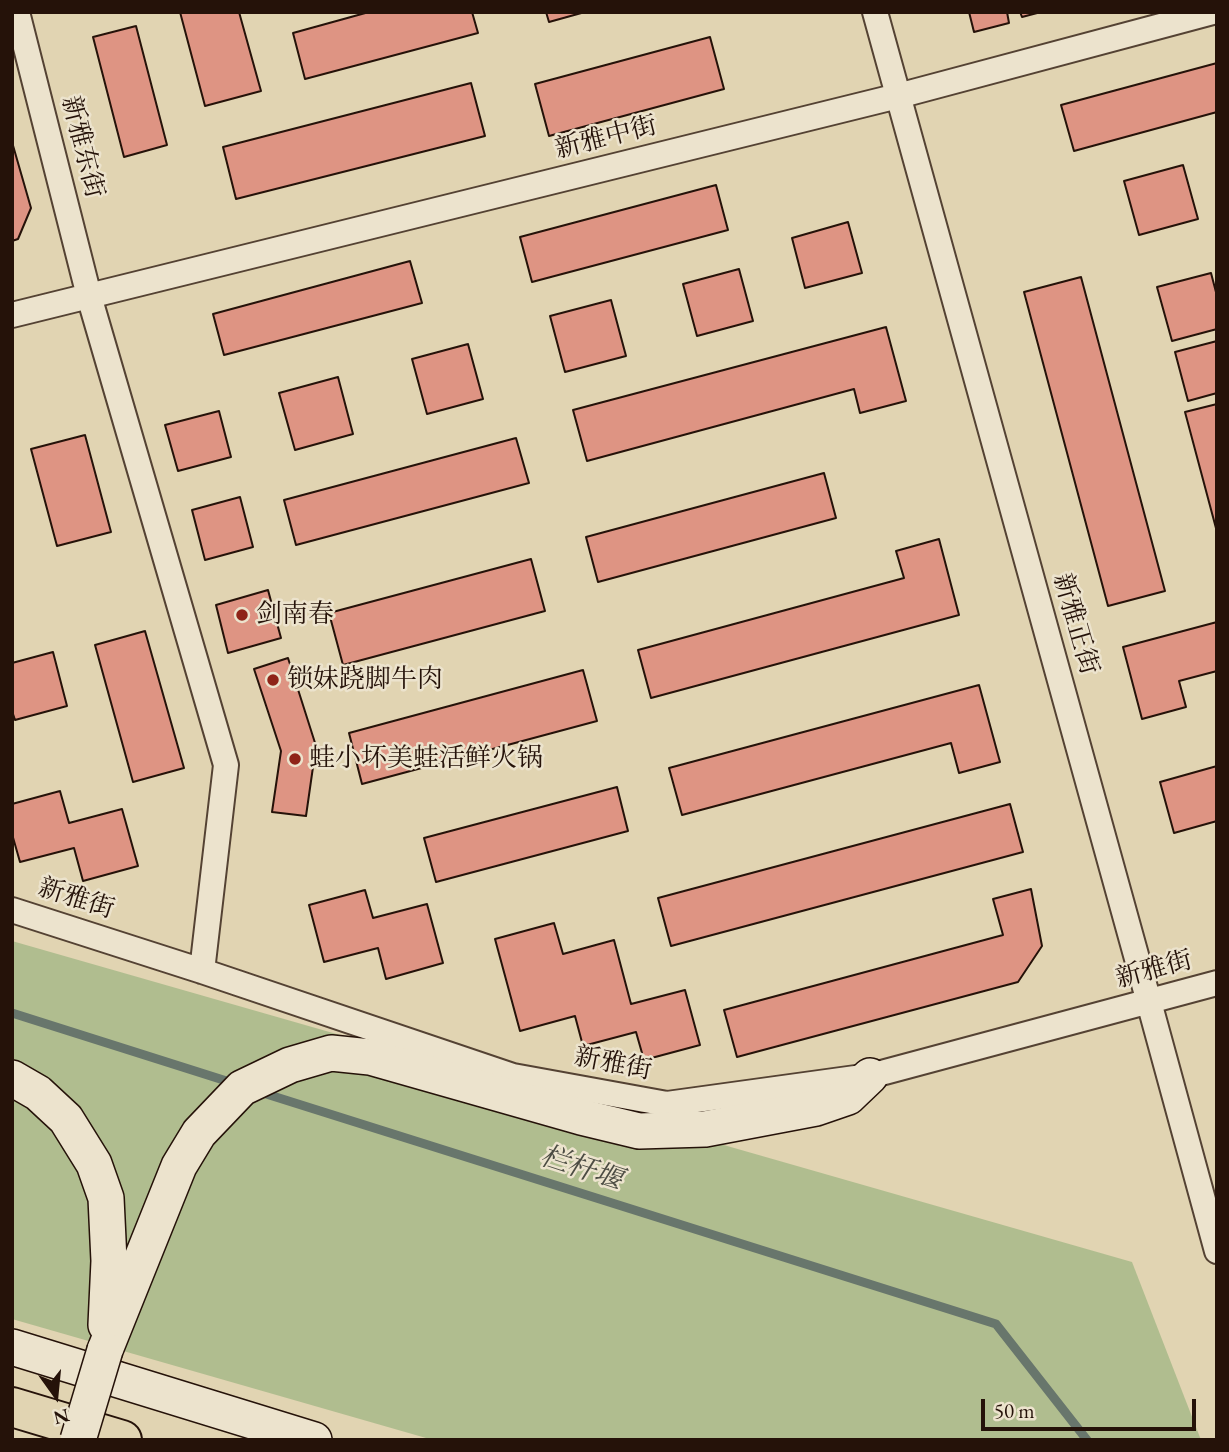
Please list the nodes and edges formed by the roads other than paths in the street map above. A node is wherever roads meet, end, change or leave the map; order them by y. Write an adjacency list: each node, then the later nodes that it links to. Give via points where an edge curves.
1 (17, 12): 5 (street, 新雅东街)
2 (875, 12): 4 (street, 新雅正街)
3 (1213, 12): 4 (street, 新雅中街)
4 (898, 96): 5 (street, 新雅中街); 10 (street, 新雅正街)
5 (89, 296): 6 (street, 新雅中街); 8 (street, 新雅东街, via 226,765)
6 (12, 315)
7 (12, 910): 8 (street, 新雅街)
8 (202, 971): 11 (street, 新雅街, via 513,1076 667,1104)
9 (1217, 983): 10 (street, 新雅街)
10 (1149, 1002): 11 (street, 新雅街); 13 (street, 新雅正街)
11 (870, 1076): 15 (street, via 848,1097 816,1108 705,1129 639,1131 370,1057 331,1053 290,1065 242,1088 198,1133 179,1166)
12 (12, 1078): 15 (street, via 38,1093 66,1119 94,1164 106,1198)
13 (1217, 1251)
14 (12, 1347): 19 (street)
15 (105, 1350): 17 (street, bridge)
16 (12, 1407): 18 (highway)
17 (78, 1440)
18 (122, 1440)
19 (314, 1440)

